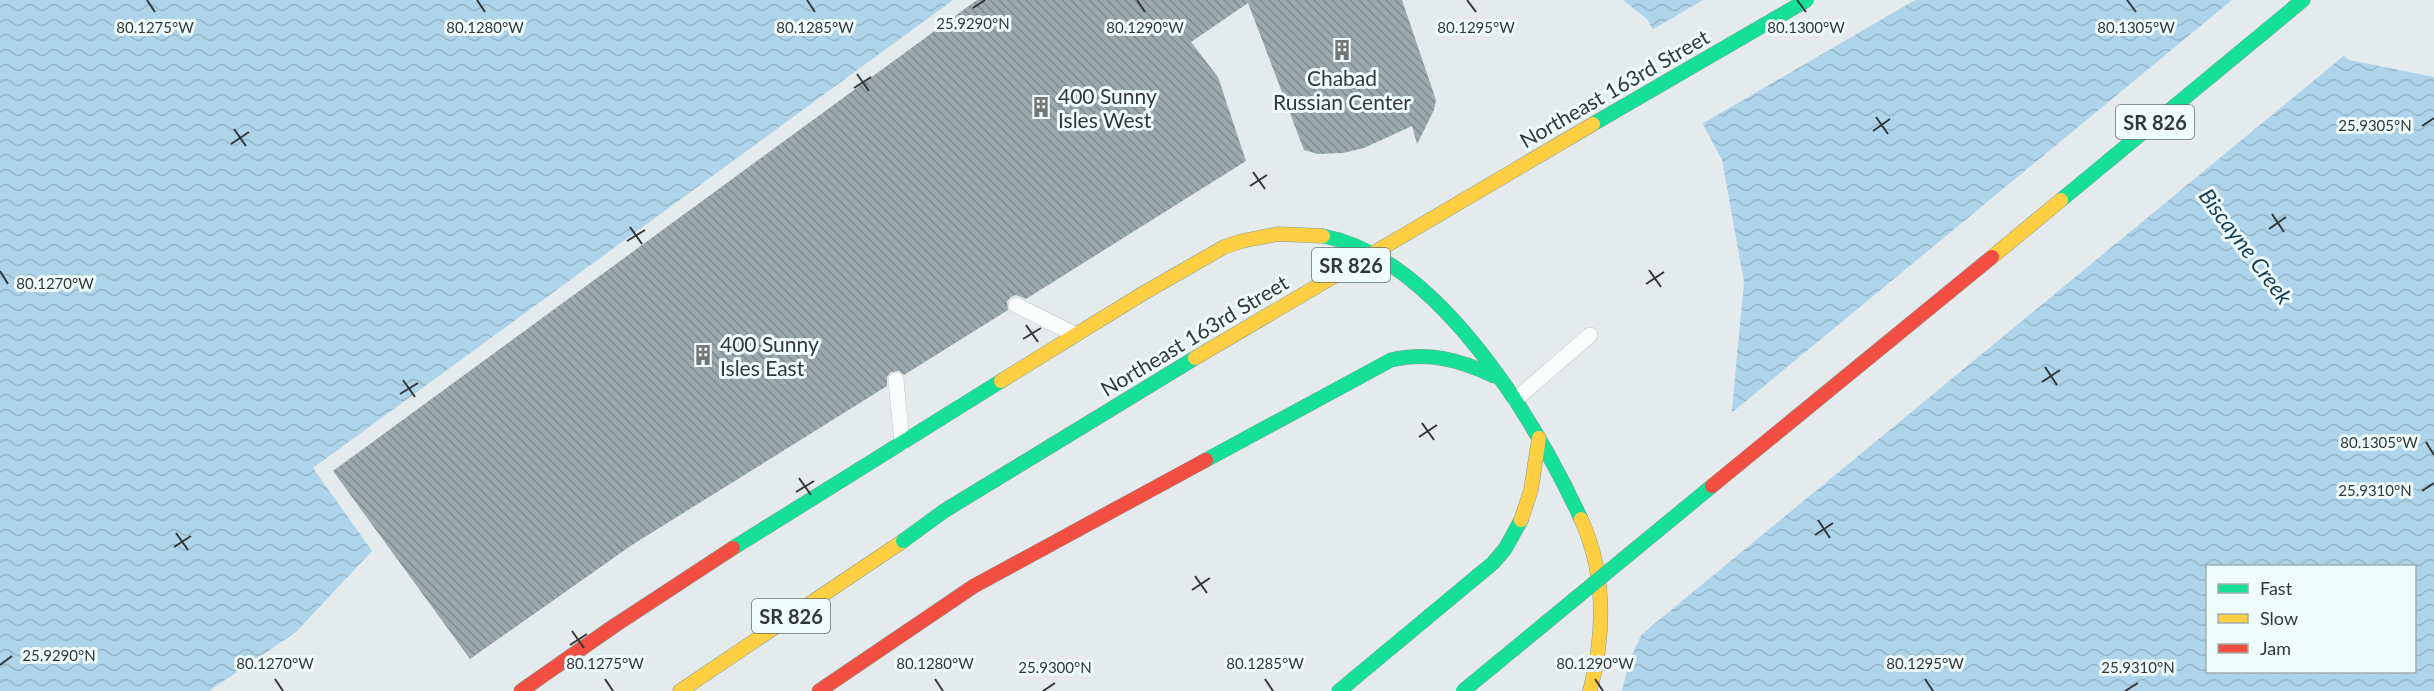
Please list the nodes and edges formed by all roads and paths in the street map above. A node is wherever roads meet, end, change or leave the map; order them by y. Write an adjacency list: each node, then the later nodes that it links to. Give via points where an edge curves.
1 (1807, 0): 12 (main road, Northeast 163rd Street / SR 826, bridge, via 1373,252 944,511)
2 (2303, 0): 15 (main road, SR 826, bridge)
3 (1016, 304): 4 (lane)
4 (1074, 334): 6 (main road, via 1224,247 1272,233 1297,233 1348,243 1370,251 1394,267 1442,311); 10 (main road)
5 (1590, 335): 8 (lane)
6 (1499, 379): 8 (main road); 13 (main road, via 1439,356 1422,354 1391,360 974,586)
7 (896, 380): 10 (lane)
8 (1515, 400): 9 (main road)
9 (1539, 438): 14 (main road, via 1532,490 1517,532 1506,549); 16 (main road, via 1570,495 1595,560 1602,616)
10 (902, 443): 11 (main road, via 658,597)
11 (522, 691)
12 (680, 691)
13 (819, 691)
14 (1340, 691)
15 (1463, 691)
16 (1590, 691)

